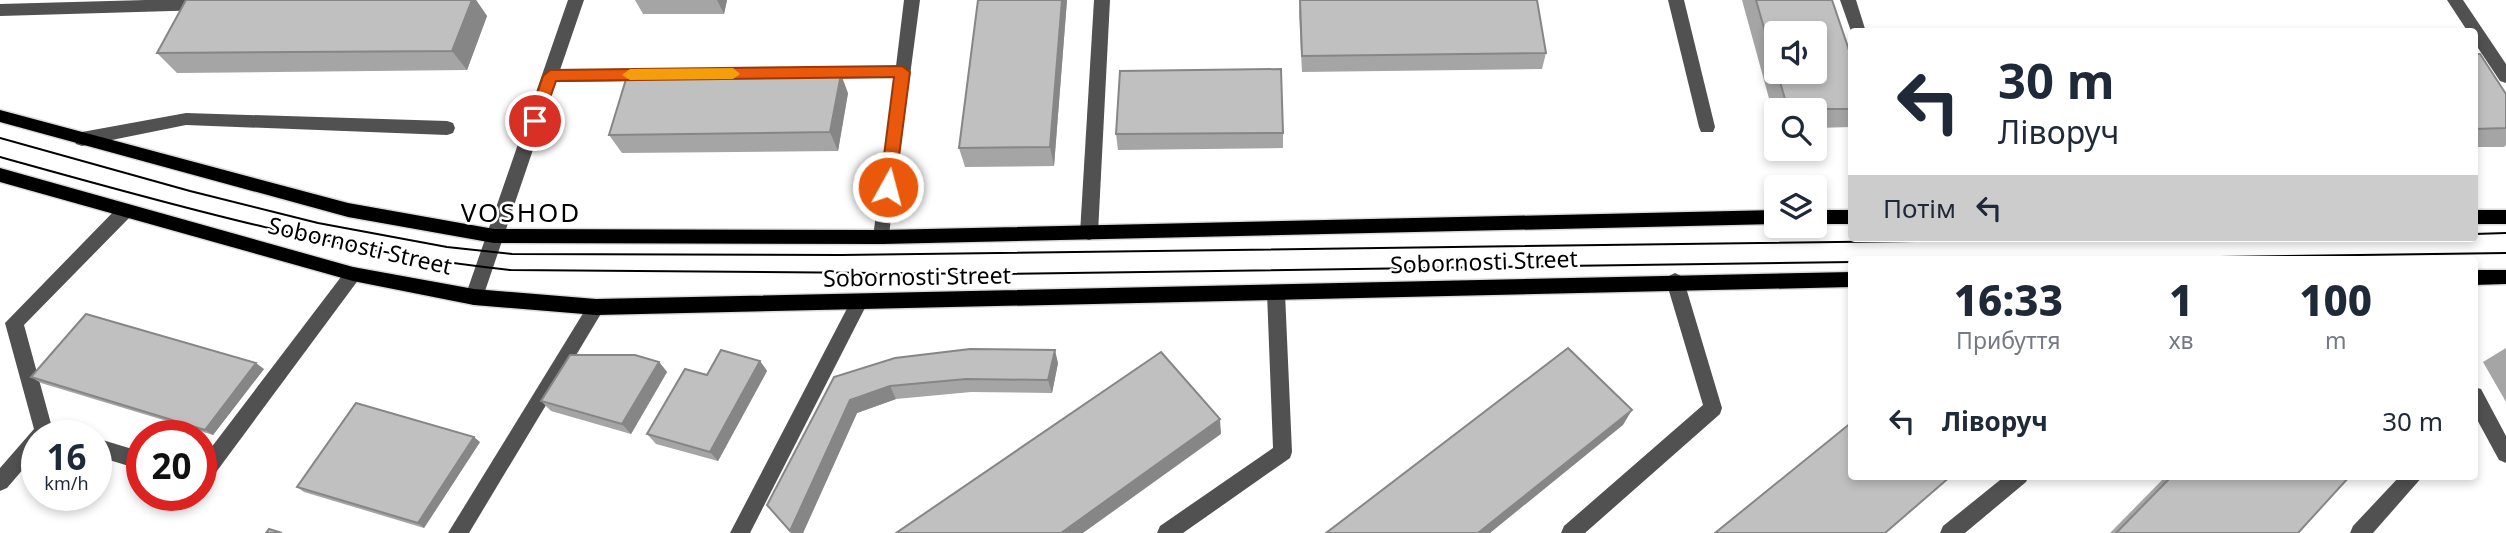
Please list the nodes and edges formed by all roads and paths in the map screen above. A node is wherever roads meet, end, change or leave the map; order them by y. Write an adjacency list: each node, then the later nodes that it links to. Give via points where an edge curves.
1 (576, 0): 13 (street)
2 (912, 0): 12 (street)
3 (1102, 0): 26 (street)
4 (1676, 0): 16 (street)
5 (1848, 0): 9 (street)
6 (2455, 0): 10 (street)
7 (213, 4): 8 (street)
8 (0, 10)
9 (1857, 28)
10 (2470, 28)
11 (2479, 44): 14 (street)
12 (902, 72): 13 (street); 28 (street)
13 (550, 76): 27 (street)
14 (2506, 77)
15 (0, 116): 18 (main road, Sobornosti Street)
16 (1707, 127)
17 (447, 128): 18 (street, via 186,119)
18 (82, 138): 27 (main road, Sobornosti Street, via 348,210)
19 (0, 175): 20 (main road, Sobornosti Street)
20 (124, 212): 29 (main road, Sobornosti Street); 38 (street)
21 (1764, 217): 26 (main road, Sobornosti Street)
22 (1827, 217): 23 (main road)
23 (1848, 217)
24 (2478, 217): 25 (main road)
25 (2506, 217)
26 (1089, 233): 28 (main road, Sobornosti Street)
27 (494, 236): 28 (main road, Sobornosti Street); 35 (street)
28 (882, 237)
29 (353, 274): 35 (main road, Sobornosti Street); 42 (street)
30 (2506, 277): 31 (main road)
31 (2478, 278)
32 (1848, 279): 33 (main road, Sobornosti Street)
33 (1675, 281): 34 (main road, Sobornosti Street); 50 (street, via 1713,408)
34 (1276, 293): 36 (main road, Sobornosti Street); 49 (street, via 1283,452)
35 (474, 298): 37 (main road, Sobornosti Street)
36 (859, 302): 37 (main road, Sobornosti Street); 47 (street)
37 (596, 307): 48 (street)
38 (7, 326): 40 (street)
39 (2478, 406): 41 (street)
40 (40, 420)
41 (2506, 454)
42 (217, 456)
43 (21, 460): 46 (street)
44 (2014, 480): 51 (street)
45 (2409, 480): 52 (street)
46 (0, 482)
47 (742, 532)
48 (458, 533)
49 (1167, 533)
50 (1571, 533)
51 (1950, 533)
52 (2360, 533)

